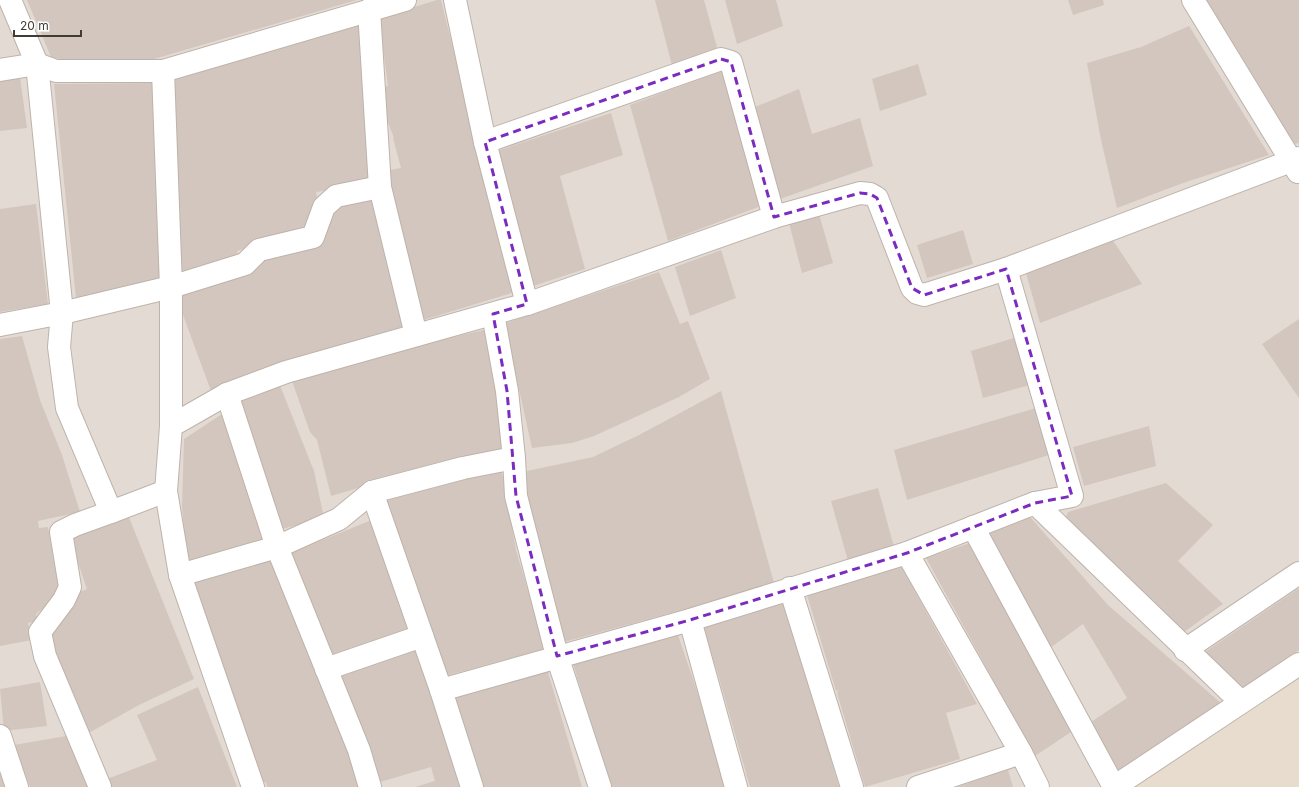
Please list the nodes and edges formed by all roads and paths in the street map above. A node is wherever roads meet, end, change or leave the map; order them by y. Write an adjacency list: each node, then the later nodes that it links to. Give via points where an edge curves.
1 (10, 0): 6 (street)
2 (405, 0): 5 (street)
3 (456, 0): 9 (street)
4 (1193, 0): 10 (street)
5 (368, 10): 8 (street); 11 (street)
6 (37, 64): 7 (street); 8 (street, via 56,71); 16 (street)
7 (0, 70)
8 (163, 71): 14 (street)
9 (485, 142): 12 (street, via 722,59 730,62); 15 (street)
10 (1296, 164): 13 (street)
11 (380, 187): 14 (street, via 336,196 324,207 313,237 259,250 245,264); 19 (street)
12 (774, 217): 13 (street, via 860,193 870,194 877,198 912,288 917,293 924,295); 15 (street)
13 (1006, 269): 25 (street, via 1072,496)
14 (171, 287): 16 (street); 21 (street)
15 (527, 304): 17 (street)
16 (62, 313): 18 (street); 26 (street, via 59,347 67,408)
17 (493, 314): 19 (street); 22 (street, via 508,391)
18 (0, 325)
19 (416, 335): 20 (street, via 286,372)
20 (227, 394): 21 (street); 28 (street)
21 (171, 426): 23 (street)
22 (514, 458): 24 (street, via 463,468); 36 (street, via 516,496)
23 (166, 491): 26 (street); 31 (street)
24 (372, 492): 28 (street, via 339,519); 34 (street)
25 (1035, 503): 27 (street); 35 (street)
26 (111, 512): 44 (street, via 61,532 70,587 64,600 40,632 45,656)
27 (974, 527): 29 (street); 53 (street)
28 (277, 547): 31 (street); 38 (street)
29 (907, 553): 32 (street); 42 (street)
30 (1299, 573): 35 (street)
31 (180, 575): 45 (street)
32 (790, 588): 33 (street); 50 (street)
33 (690, 620): 36 (street); 49 (street)
34 (422, 636): 38 (street); 39 (street)
35 (1186, 650): 40 (street)
36 (557, 656): 39 (street); 48 (street)
37 (1299, 664): 40 (street)
38 (326, 669): 46 (street, via 359,750)
39 (441, 690): 47 (street)
40 (1241, 702): 53 (street)
41 (0, 736): 43 (street)
42 (1021, 753): 51 (street); 52 (street)
43 (17, 787)
44 (100, 787)
45 (253, 787)
46 (370, 787)
47 (472, 787)
48 (600, 787)
49 (736, 787)
50 (852, 787)
51 (918, 787)
52 (1038, 787)
53 (1114, 787)

